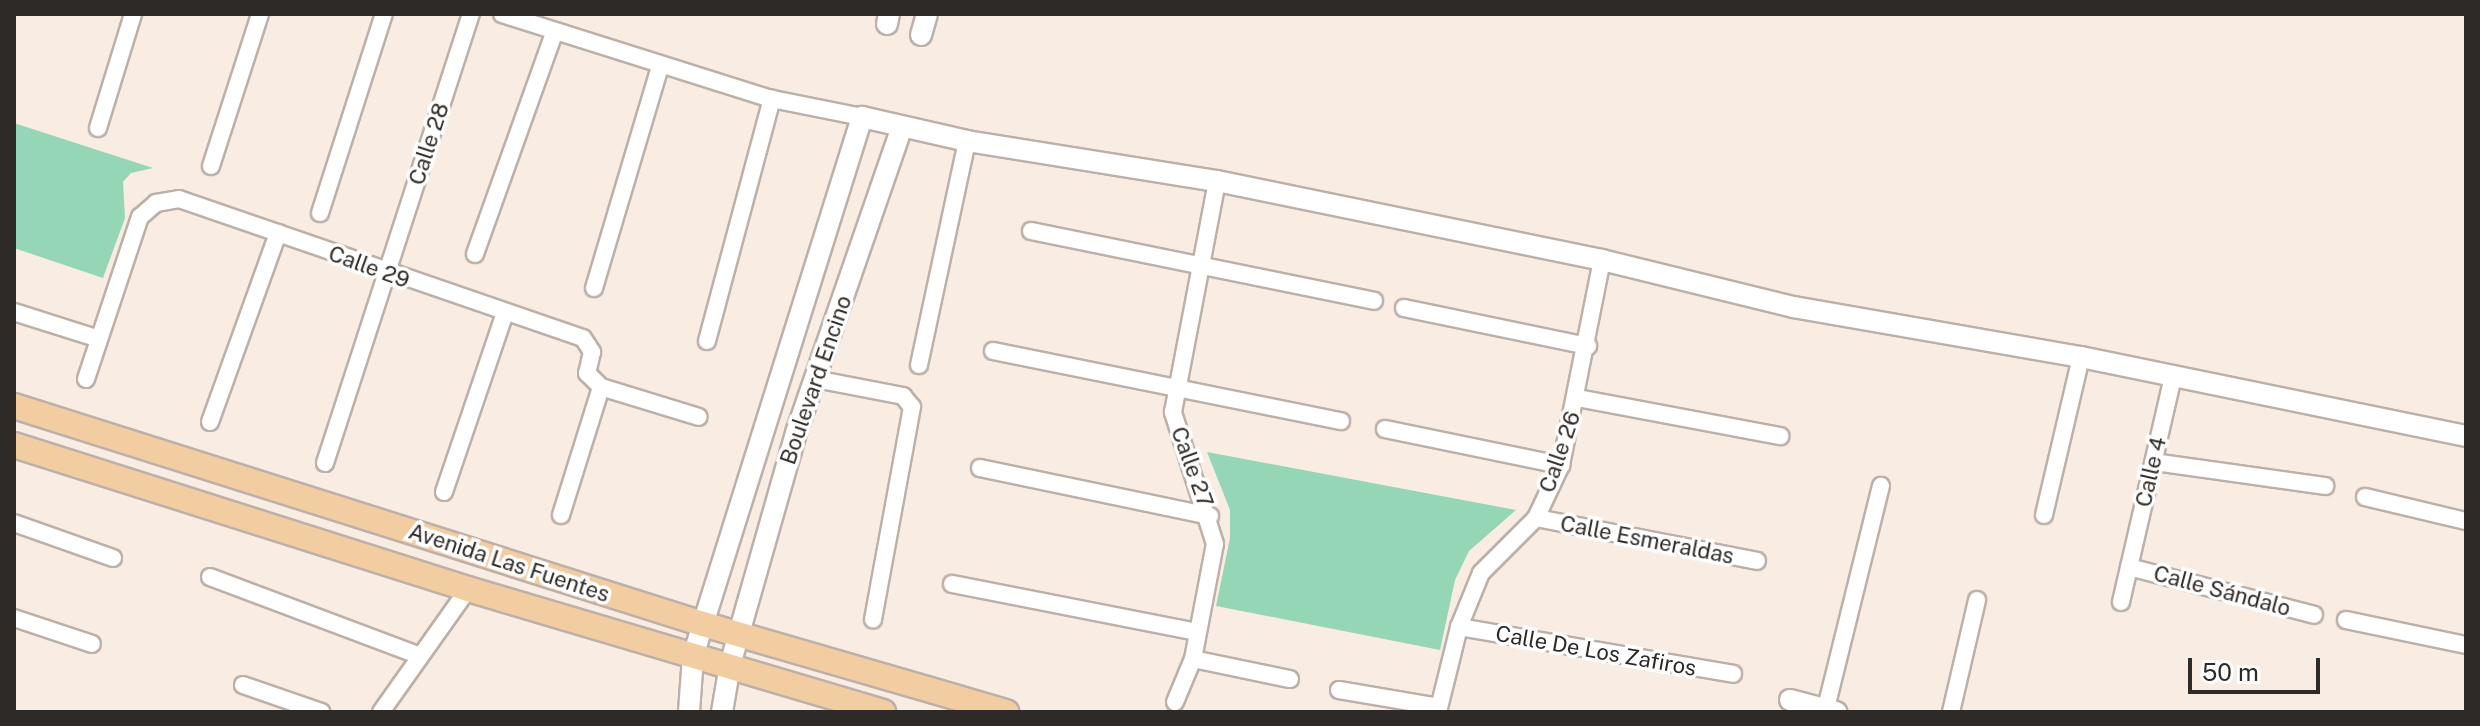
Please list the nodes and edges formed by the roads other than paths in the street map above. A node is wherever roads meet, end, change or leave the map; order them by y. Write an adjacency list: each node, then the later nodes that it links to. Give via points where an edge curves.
1 (133, 14): 13 (street)
2 (260, 14): 15 (street)
3 (384, 14): 17 (street)
4 (471, 14): 23 (street, Calle 28)
5 (502, 14): 7 (street)
6 (927, 14): 8 (street)
7 (554, 33): 9 (street); 20 (street)
8 (921, 35)
9 (660, 66): 10 (street); 24 (street)
10 (772, 99): 11 (street); 30 (street)
11 (862, 117): 12 (street); 75 (street, Boulevard Encino)
12 (902, 127): 14 (street); 37 (street, Boulevard Encino)
13 (98, 128)
14 (967, 141): 16 (street); 34 (street)
15 (211, 166)
16 (1217, 181): 21 (street); 22 (street, Calle 27)
17 (320, 213)
18 (1031, 231): 22 (street)
19 (278, 233): 23 (street, Calle 29); 29 (street, Calle 29, via 179,199 156,203 140,217); 44 (street)
20 (475, 254)
21 (1602, 260): 31 (street, Calle 26); 33 (street, via 1794,307)
22 (1202, 264): 25 (street); 39 (street, Calle 27)
23 (387, 274): 28 (street, Calle 29); 50 (street, Calle 28)
24 (594, 288)
25 (1374, 301)
26 (1404, 308): 31 (street)
27 (14, 312): 29 (street)
28 (505, 313): 38 (street, Calle 29, via 583,338 592,352 587,373); 55 (street)
29 (99, 339): 36 (street)
30 (707, 341)
31 (1588, 346): 40 (street, Calle 26)
32 (993, 351): 39 (street)
33 (2081, 357): 35 (street); 58 (street)
34 (919, 365)
35 (2173, 377): 47 (street); 49 (street, Calle 4)
36 (86, 379)
37 (815, 379): 73 (street, via 910,400); 78 (street, Boulevard Encino)
38 (601, 387): 42 (street); 57 (street)
39 (1174, 387): 43 (street); 59 (street, Calle 27, via 1173,412 1187,466)
40 (1578, 398): 46 (street); 51 (street, Calle 26)
41 (14, 406): 75 (main road, Avenida Las Fuentes)
42 (699, 417)
43 (1341, 421)
44 (210, 422)
45 (1385, 429): 51 (street)
46 (1780, 436)
47 (2466, 436)
48 (14, 445): 68 (main road, Avenida Las Fuentes)
49 (2154, 462): 54 (street); 65 (street, Calle 4)
50 (325, 463)
51 (1561, 465): 60 (street, Calle 26)
52 (980, 468): 59 (street)
53 (1881, 486): 92 (street)
54 (2325, 486)
55 (444, 492)
56 (2365, 497): 61 (street)
57 (561, 515)
58 (2044, 515)
59 (1210, 516): 77 (street, Calle 27, via 1215,544)
60 (1536, 518): 64 (street, Calle Esmeraldas); 76 (street, Calle 26, via 1481,573)
61 (2466, 521)
62 (14, 523): 63 (street)
63 (113, 558)
64 (1757, 561)
65 (2129, 567): 70 (street, Calle 4); 71 (street, Calle Sándalo)
66 (210, 577): 81 (street)
67 (952, 584): 77 (street)
68 (468, 589): 81 (street); 82 (main road, Avenida Las Fuentes)
69 (1977, 600): 99 (street)
70 (2121, 602)
71 (2314, 615)
72 (14, 618): 79 (street)
73 (873, 619)
74 (2346, 620): 80 (street)
75 (703, 624): 78 (main road, Avenida Las Fuentes); 82 (street, Boulevard Encino)
76 (1459, 627): 85 (street, Calle De Los Zafiros); 91 (street, Calle 26)
77 (1197, 632): 83 (street, Calle 27)
78 (738, 635): 84 (street, Boulevard Encino); 98 (main road, Avenida Las Fuentes)
79 (92, 644)
80 (2466, 645)
81 (420, 656): 94 (street)
82 (693, 656): 84 (main road, Avenida Las Fuentes); 95 (street, Boulevard Encino)
83 (1193, 659): 86 (street); 90 (street, Calle 27)
84 (730, 665): 96 (street, Boulevard Encino); 97 (main road, Avenida Las Fuentes)
85 (1733, 674)
86 (1290, 679)
87 (243, 685): 93 (street)
88 (1339, 690): 91 (street)
89 (1790, 700): 92 (street)
90 (1175, 702)
91 (1438, 710)
92 (1829, 711)
93 (321, 712)
94 (381, 712)
95 (689, 712)
96 (722, 712)
97 (883, 712)
98 (1006, 712)
99 (1951, 712)

